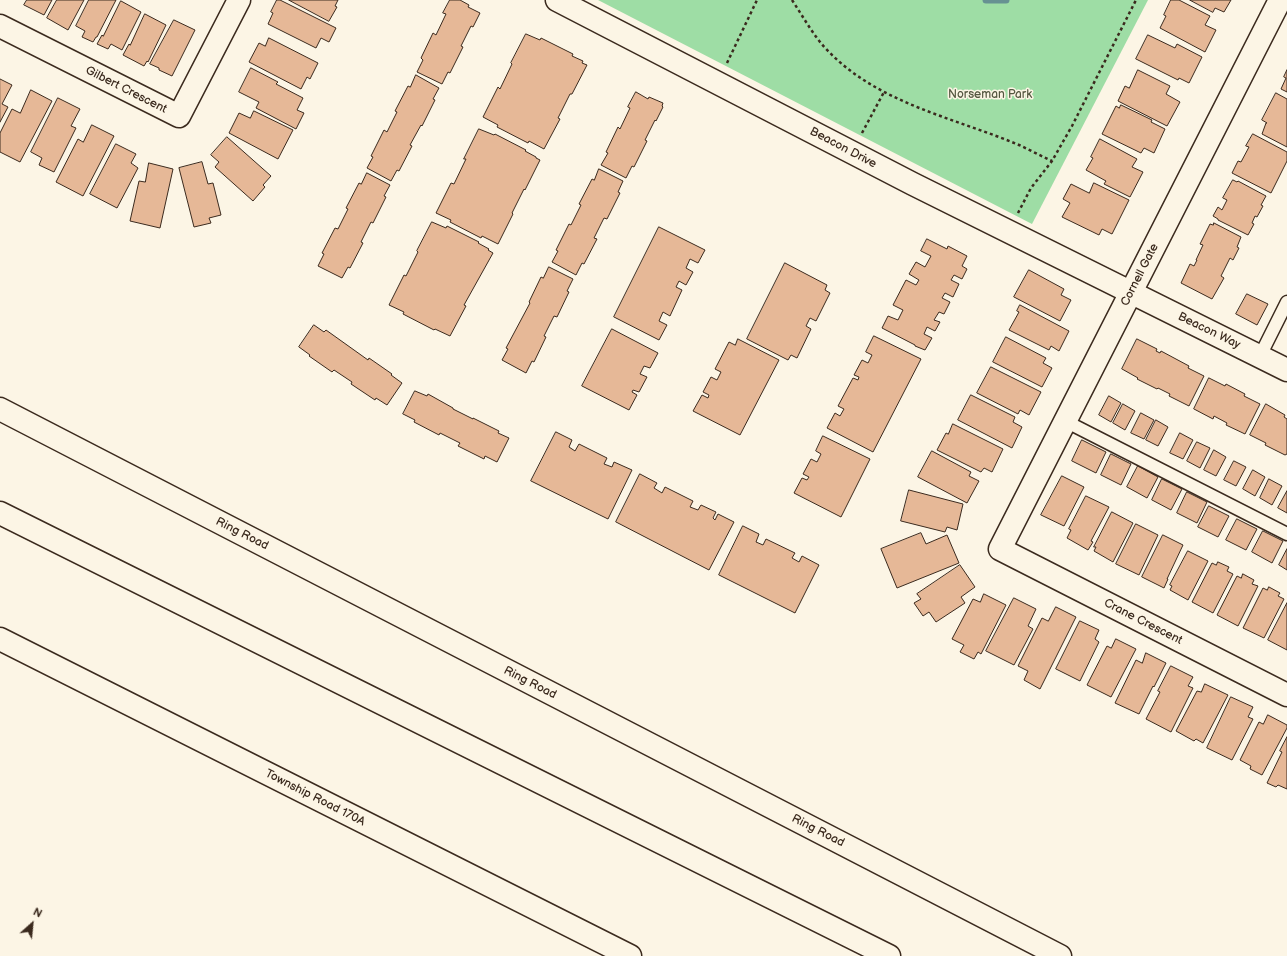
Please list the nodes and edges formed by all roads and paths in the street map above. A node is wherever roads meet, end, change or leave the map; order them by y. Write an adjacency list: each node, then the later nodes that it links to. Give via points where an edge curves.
1 (238, 0): 7 (main road, Gilbert Crescent, via 179,116)
2 (557, 0): 8 (main road, Beacon Drive)
3 (757, 0): 8 (path)
4 (792, 0): 9 (path, via 829,52 848,69)
5 (1136, 0): 11 (path)
6 (1280, 0): 13 (main road, Cornell Gate)
7 (0, 26)
8 (718, 82): 10 (main road, Beacon Drive)
9 (884, 92): 10 (path); 11 (path, via 1019,145)
10 (852, 152): 12 (main road, Beacon Drive)
11 (1052, 161): 12 (path, via 1031,188)
12 (1008, 230): 13 (main road, Beacon Drive)
13 (1132, 292): 15 (main road, Beacon Way); 18 (main road, Cornell Gate)
14 (1287, 302): 15 (lane)
15 (1260, 356): 16 (main road, Beacon Way)
16 (1287, 370)
17 (0, 409): 26 (main road, Ring Road)
18 (1065, 421): 20 (lane); 21 (main road, Cornell Gate)
19 (0, 513): 25 (main road)
20 (1287, 534)
21 (1000, 549): 23 (main road, Crane Crescent)
22 (0, 639): 24 (main road, Township Road 170A)
23 (1287, 695)
24 (630, 956)
25 (889, 956)
26 (1061, 956)

